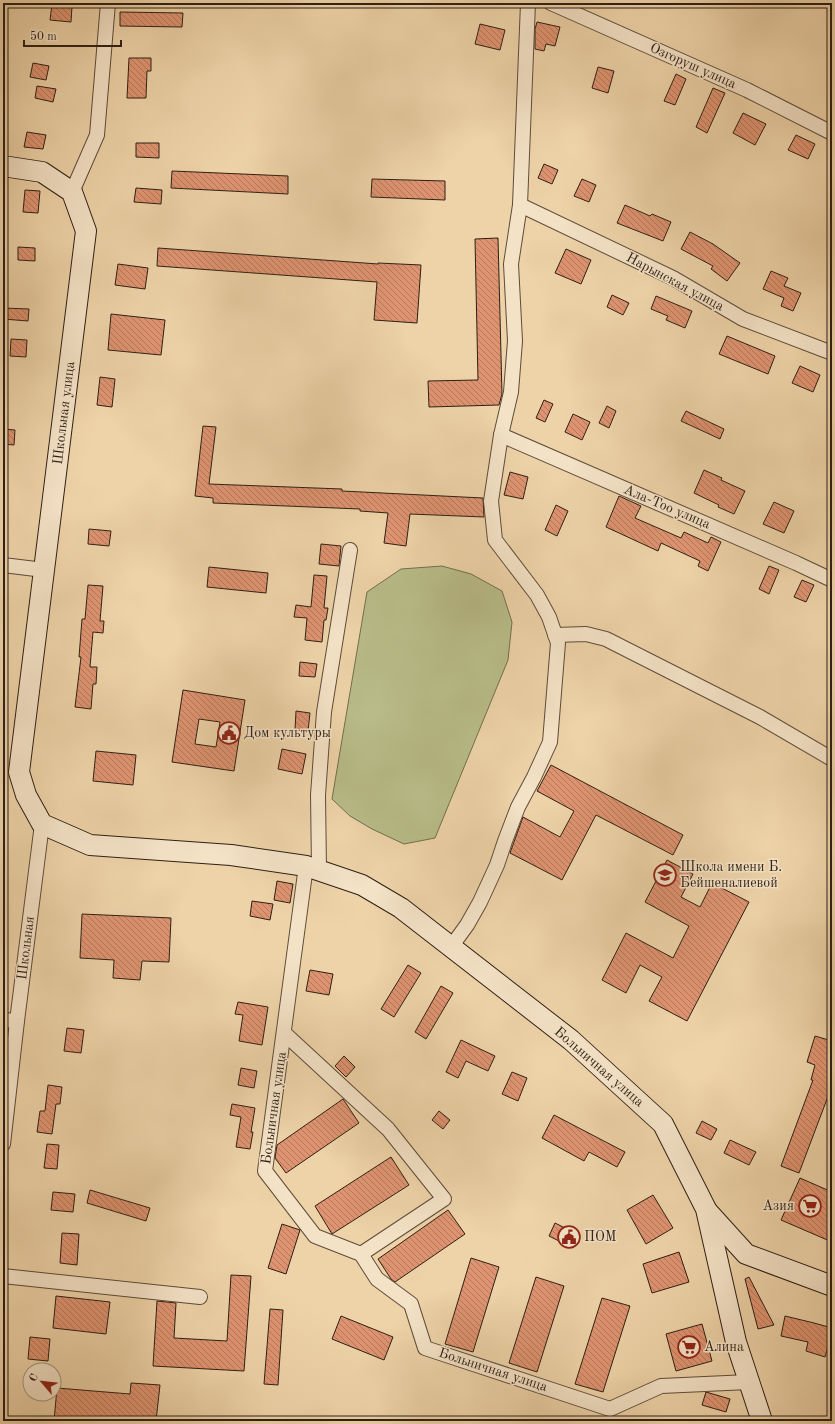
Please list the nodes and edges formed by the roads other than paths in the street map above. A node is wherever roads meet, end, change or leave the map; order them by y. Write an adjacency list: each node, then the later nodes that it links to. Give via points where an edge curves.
1 (108, 3): 6 (street, via 97,135)
2 (528, 3): 7 (street)
3 (551, 3): 4 (street, Озгоруш улица, via 746,90)
4 (832, 133)
5 (3, 166): 6 (street, via 42,172)
6 (72, 192): 12 (street, Школьная улица, via 86,231)
7 (520, 205): 8 (street, Нарынская улица, via 673,278 743,319); 9 (street, via 511,264 515,341 511,392)
8 (832, 353)
9 (501, 436): 13 (street, Ала-Тоо улица); 14 (street, via 490,501 495,540 537,595)
10 (350, 550): 17 (street, via 324,712)
11 (3, 565): 12 (street)
12 (44, 570): 16 (street, Школьная улица, via 19,772 26,795)
13 (832, 580)
14 (555, 635): 15 (street, via 586,634 606,639 760,717); 18 (street, via 558,643 550,742 518,806 497,865 480,902)
15 (832, 759)
16 (42, 824): 17 (street, Больничная улица, via 90,845 231,855); 19 (street, Школьная)
17 (312, 868): 18 (street, Больничная улица, via 362,885 401,908); 20 (street, Больничная улица)
18 (451, 947): 22 (street, Больничная улица, via 571,1040 663,1124)
19 (10, 1021): 21 (street, Школьная)
20 (284, 1033): 23 (street, Больничная улица, via 265,1171 315,1236); 23 (street, via 388,1129 444,1199)
21 (3, 1144)
22 (706, 1209): 25 (street, via 746,1254); 27 (street, Больничная улица, via 736,1342)
23 (361, 1254): 27 (street, Больничная улица, via 378,1279 411,1304 425,1348 610,1409 661,1386)
24 (3, 1276): 26 (street)
25 (832, 1286)
26 (200, 1297)
27 (749, 1382): 28 (street, Больничная улица)
28 (762, 1421)

